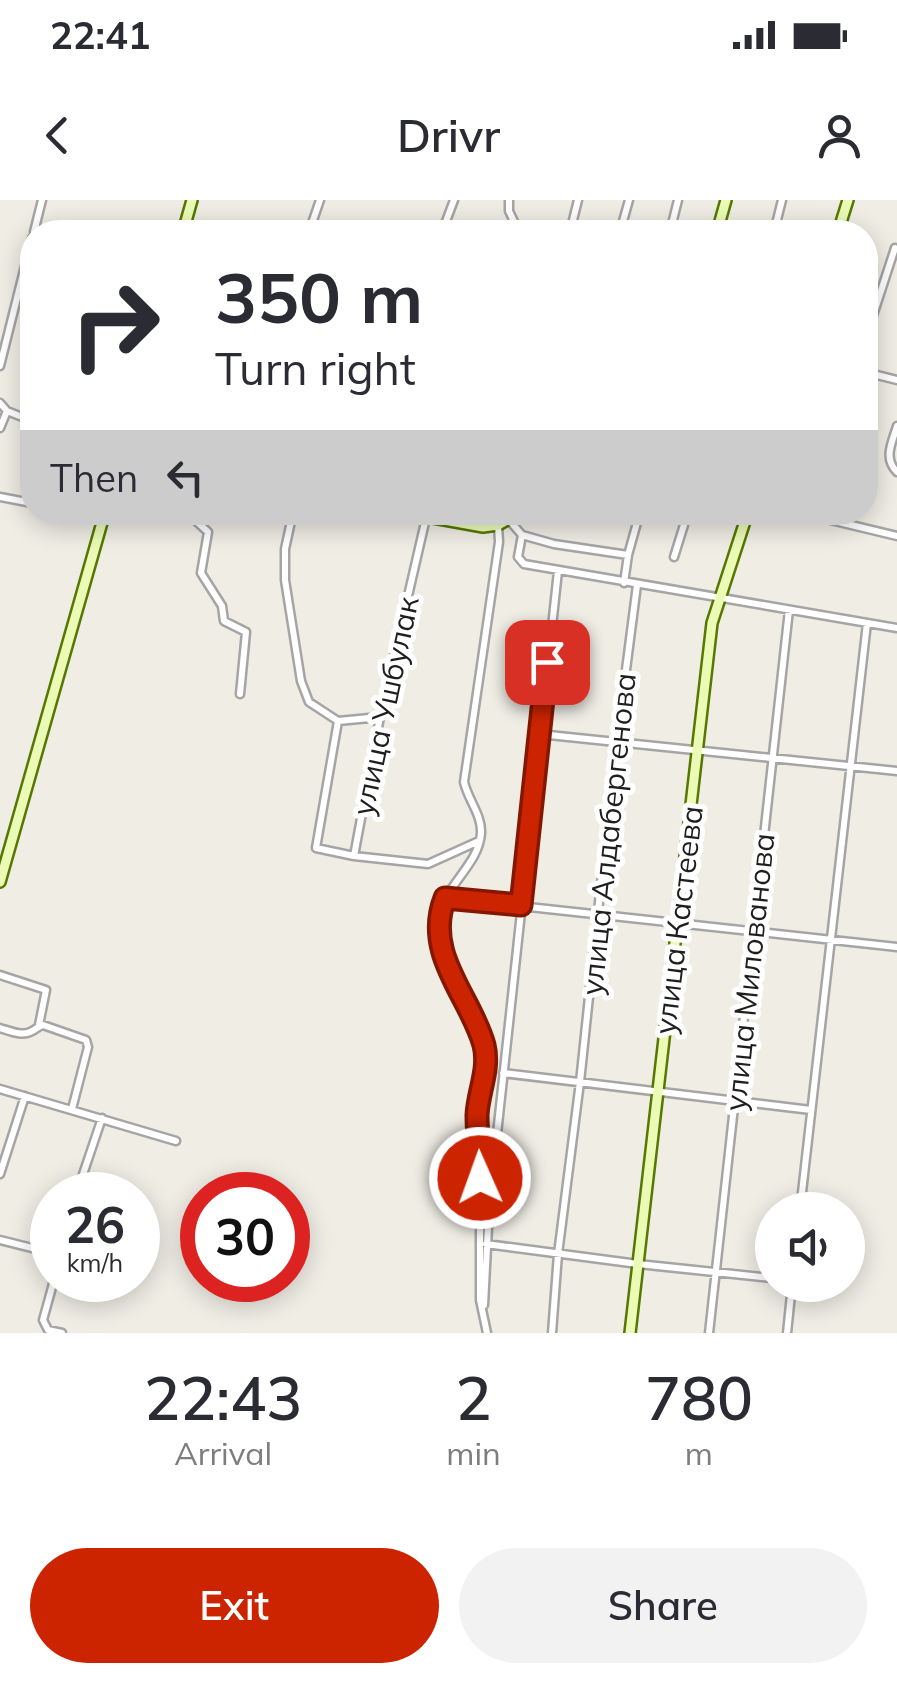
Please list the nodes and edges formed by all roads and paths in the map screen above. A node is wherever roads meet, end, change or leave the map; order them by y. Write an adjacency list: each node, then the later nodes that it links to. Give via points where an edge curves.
1 (895, 248): 3 (street)
2 (20, 287): 4 (street)
3 (878, 300)
4 (0, 366)
5 (0, 403): 6 (street)
6 (7, 412): 7 (street); 9 (street)
7 (20, 417)
8 (897, 426): 10 (street, via 888,457)
9 (0, 428)
10 (897, 472)
11 (102, 525): 43 (street)
12 (200, 525): 33 (street, via 208,532 201,572 224,620 246,632)
13 (290, 525): 35 (street, via 284,580 301,681 310,702)
14 (424, 525): 34 (street, улица Ушбулак)
15 (470, 525): 16 (street)
16 (498, 525): 42 (street, via 464,782)
17 (513, 525): 22 (street)
18 (636, 525): 24 (street)
19 (684, 525): 25 (street)
20 (744, 525): 29 (street, улица Кастеева)
21 (851, 525): 23 (street)
22 (522, 535): 24 (street); 26 (street, via 518,557 524,564)
23 (897, 536)
24 (628, 555): 27 (street)
25 (674, 557)
26 (558, 571): 27 (street); 36 (street)
27 (624, 583): 28 (street)
28 (637, 585): 29 (street); 37 (street, улица Алдабергенова)
29 (719, 598): 30 (street); 38 (street, улица Кастеева)
30 (789, 610): 31 (street); 39 (street, улица Милованова)
31 (867, 623): 32 (street); 40 (street)
32 (897, 628)
33 (240, 694)
34 (380, 717): 35 (street); 44 (street, улица Ушбулак)
35 (338, 721): 44 (street, улица Ушбулак, via 316,848)
36 (539, 734): 37 (street); 47 (street)
37 (616, 742): 38 (street); 48 (street, улица Алдабергенова)
38 (698, 750): 39 (street); 49 (street, улица Кастеева)
39 (773, 758): 40 (street); 50 (street, улица Милованова)
40 (850, 766): 41 (street); 51 (street)
41 (897, 771)
42 (480, 840): 44 (street, via 428,864); 46 (street)
43 (6, 842): 45 (street)
44 (354, 856)
45 (0, 882)
46 (445, 898): 47 (street); 78 (street, via 443,950 486,1054 477,1110)
47 (521, 905): 48 (street); 56 (street)
48 (598, 914): 49 (street); 57 (street, улица Алдабергенова)
49 (677, 924): 50 (street); 59 (street, улица Кастеева)
50 (754, 932): 51 (street); 61 (street, улица Милованова)
51 (832, 940): 52 (street); 63 (street)
52 (897, 946)
53 (0, 976): 54 (street, via 46,990)
54 (39, 1026): 55 (street, via 22,1034); 62 (street, via 88,1043)
55 (0, 1028)
56 (503, 1073): 57 (street); 70 (street)
57 (580, 1082): 59 (street); 72 (street, улица Алдабергенова)
58 (0, 1089): 60 (street)
59 (659, 1091): 61 (street); 73 (street, улица Кастеева)
60 (25, 1096): 62 (street); 67 (street)
61 (735, 1100): 63 (street); 74 (street, улица Милованова)
62 (72, 1110): 64 (street)
63 (811, 1110): 68 (street)
64 (102, 1118): 65 (street); 66 (street)
65 (176, 1141)
66 (84, 1172)
67 (0, 1174)
68 (802, 1192)
69 (0, 1240): 71 (street)
70 (486, 1244): 72 (street); 78 (street)
71 (30, 1248)
72 (558, 1254): 73 (street); 81 (street, улица Алдабергенова)
73 (638, 1264): 74 (street); 82 (street, улица Кастеева)
74 (716, 1272): 75 (street); 83 (street, улица Милованова)
75 (755, 1276)
76 (48, 1302): 79 (street, via 43,1320 48,1330)
77 (790, 1302): 84 (street)
78 (483, 1314): 80 (street)
79 (62, 1333)
80 (488, 1333)
81 (552, 1333)
82 (630, 1333)
83 (709, 1333)
84 (786, 1333)

